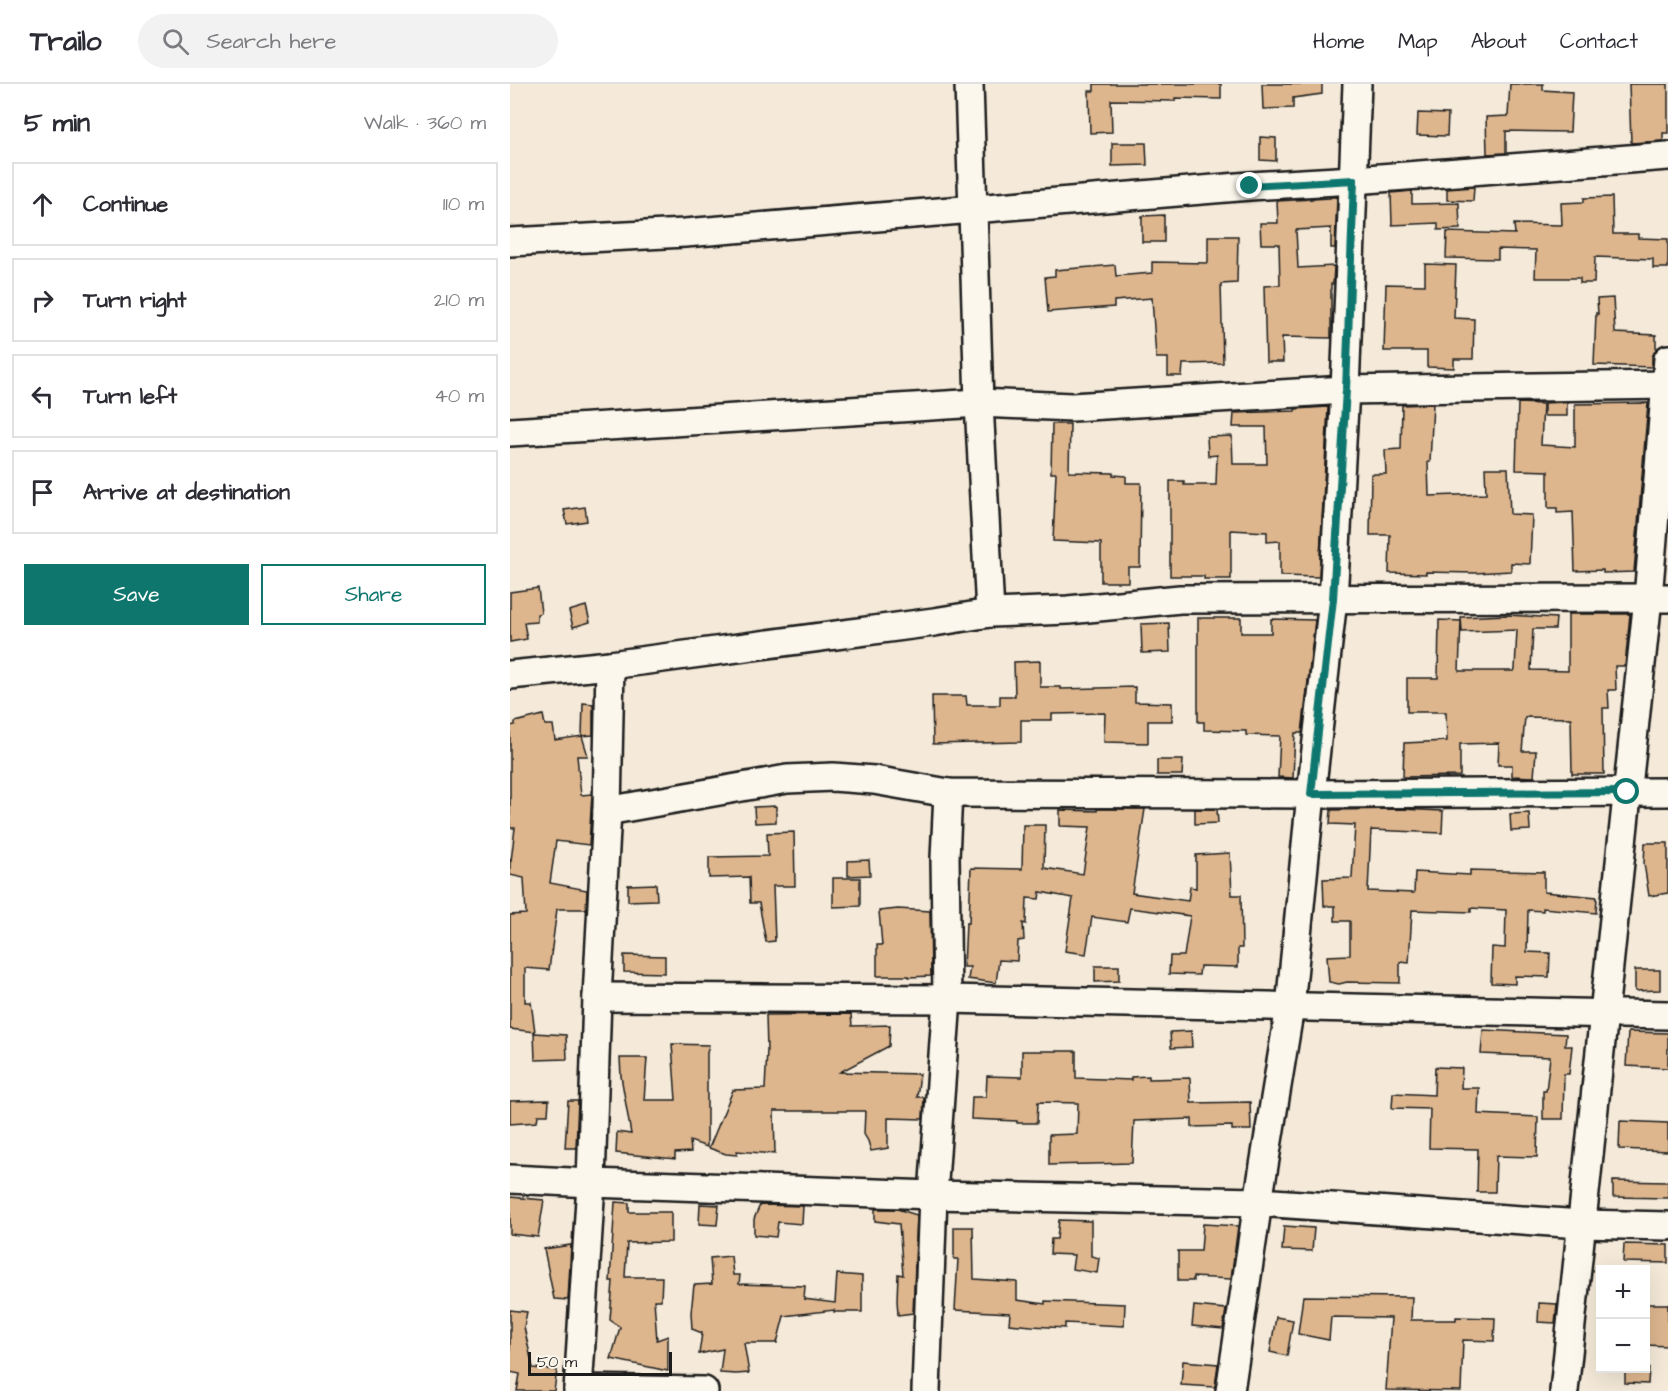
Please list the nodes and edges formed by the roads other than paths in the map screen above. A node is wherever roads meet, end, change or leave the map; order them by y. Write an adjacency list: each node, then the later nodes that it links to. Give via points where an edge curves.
1 (969, 84): 5 (street)
2 (1357, 84): 4 (street)
3 (1668, 156): 4 (street)
4 (1354, 180): 5 (street); 8 (street)
5 (973, 209): 6 (street, via 685,233); 9 (street)
6 (510, 242)
7 (1667, 376): 8 (street); 11 (street)
8 (1346, 390): 9 (street, via 1072,407); 12 (street)
9 (980, 403): 10 (street); 13 (street)
10 (510, 432)
11 (1658, 598): 12 (street); 16 (street)
12 (1333, 599): 13 (street, via 1180,599); 19 (street)
13 (990, 613): 14 (street)
14 (610, 665): 15 (street); 20 (street)
15 (510, 675)
16 (1627, 792): 17 (street); 19 (street); 24 (street)
17 (1668, 792)
18 (948, 793): 19 (street); 20 (street, via 874,780 787,778); 22 (street)
19 (1311, 794): 23 (street)
20 (607, 812): 21 (street)
21 (597, 997): 22 (street); 27 (street)
22 (947, 999): 23 (street); 28 (street)
23 (1290, 1006): 24 (street); 29 (street)
24 (1603, 1014): 25 (street); 30 (street)
25 (1668, 1015)
26 (510, 1179): 27 (street)
27 (591, 1183): 28 (street); 32 (street)
28 (933, 1195): 29 (street); 34 (street)
29 (1258, 1202): 30 (street); 35 (street)
30 (1581, 1224): 31 (street); 36 (street)
31 (1668, 1226)
32 (578, 1390): 33 (street)
33 (704, 1391)
34 (927, 1391)
35 (1230, 1391)
36 (1564, 1391)

